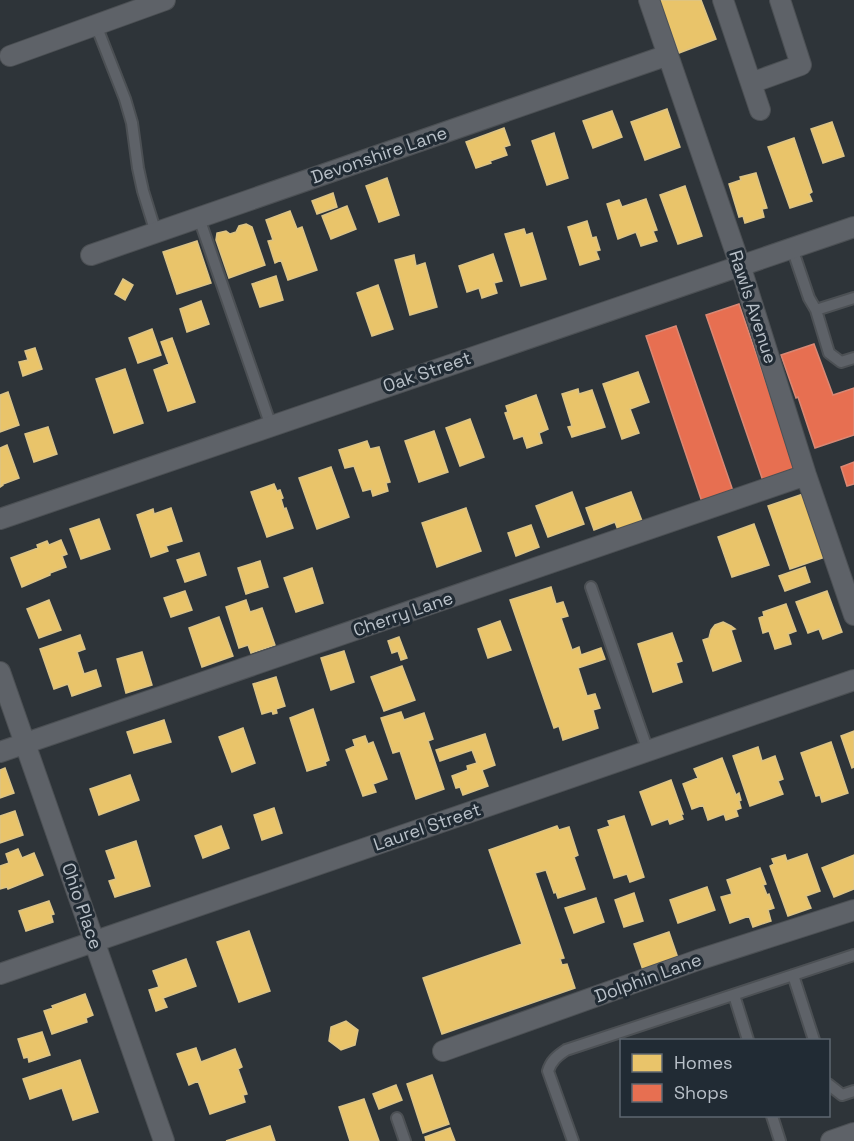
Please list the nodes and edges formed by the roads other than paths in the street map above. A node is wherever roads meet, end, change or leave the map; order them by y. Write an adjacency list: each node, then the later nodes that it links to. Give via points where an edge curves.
1 (165, 0): 5 (street)
2 (649, 0): 6 (street, Rawls Avenue)
3 (723, 0): 8 (street)
4 (780, 0): 8 (street, via 801,65)
5 (96, 25): 7 (street); 12 (lane, via 132,123 141,180)
6 (668, 55): 10 (street, Devonshire Lane); 15 (street, Rawls Avenue)
7 (10, 56)
8 (751, 83): 9 (street)
9 (760, 110)
10 (199, 218): 12 (street, Devonshire Lane); 19 (lane)
11 (854, 227): 13 (street, Oak Street)
12 (156, 233): 14 (street, Devonshire Lane)
13 (792, 248): 15 (street, Oak Street); 17 (lane)
14 (91, 255)
15 (740, 265): 19 (street, Oak Street); 20 (street, Rawls Avenue)
16 (854, 297): 17 (lane)
17 (816, 310): 18 (lane, via 829,353 841,362)
18 (854, 358)
19 (271, 426): 21 (street, Oak Street)
20 (806, 475): 23 (street, Rawls Avenue); 26 (street, Cherry Lane)
21 (0, 519)
22 (591, 586): 27 (lane)
23 (854, 615)
24 (0, 672): 26 (street, Ohio Place)
25 (854, 680): 27 (street, Laurel Street)
26 (24, 744): 28 (street, Cherry Lane); 30 (street, Ohio Place)
27 (648, 751): 30 (street, Laurel Street)
28 (0, 752)
29 (854, 909): 37 (street, Dolphin Lane)
30 (94, 942): 32 (street, Laurel Street); 43 (street, Ohio Place)
31 (854, 955): 33 (lane)
32 (0, 975)
33 (793, 975): 34 (lane); 36 (lane)
34 (734, 995): 35 (lane); 45 (lane, via 557,1056 548,1071)
35 (747, 1039)
36 (813, 1039)
37 (443, 1051)
38 (830, 1086): 39 (lane, via 842,1095)
39 (854, 1091)
40 (772, 1117): 46 (lane)
41 (397, 1118): 44 (lane)
42 (854, 1133): 47 (street)
43 (161, 1140)
44 (405, 1141)
45 (573, 1141)
46 (780, 1141)
47 (831, 1141)

